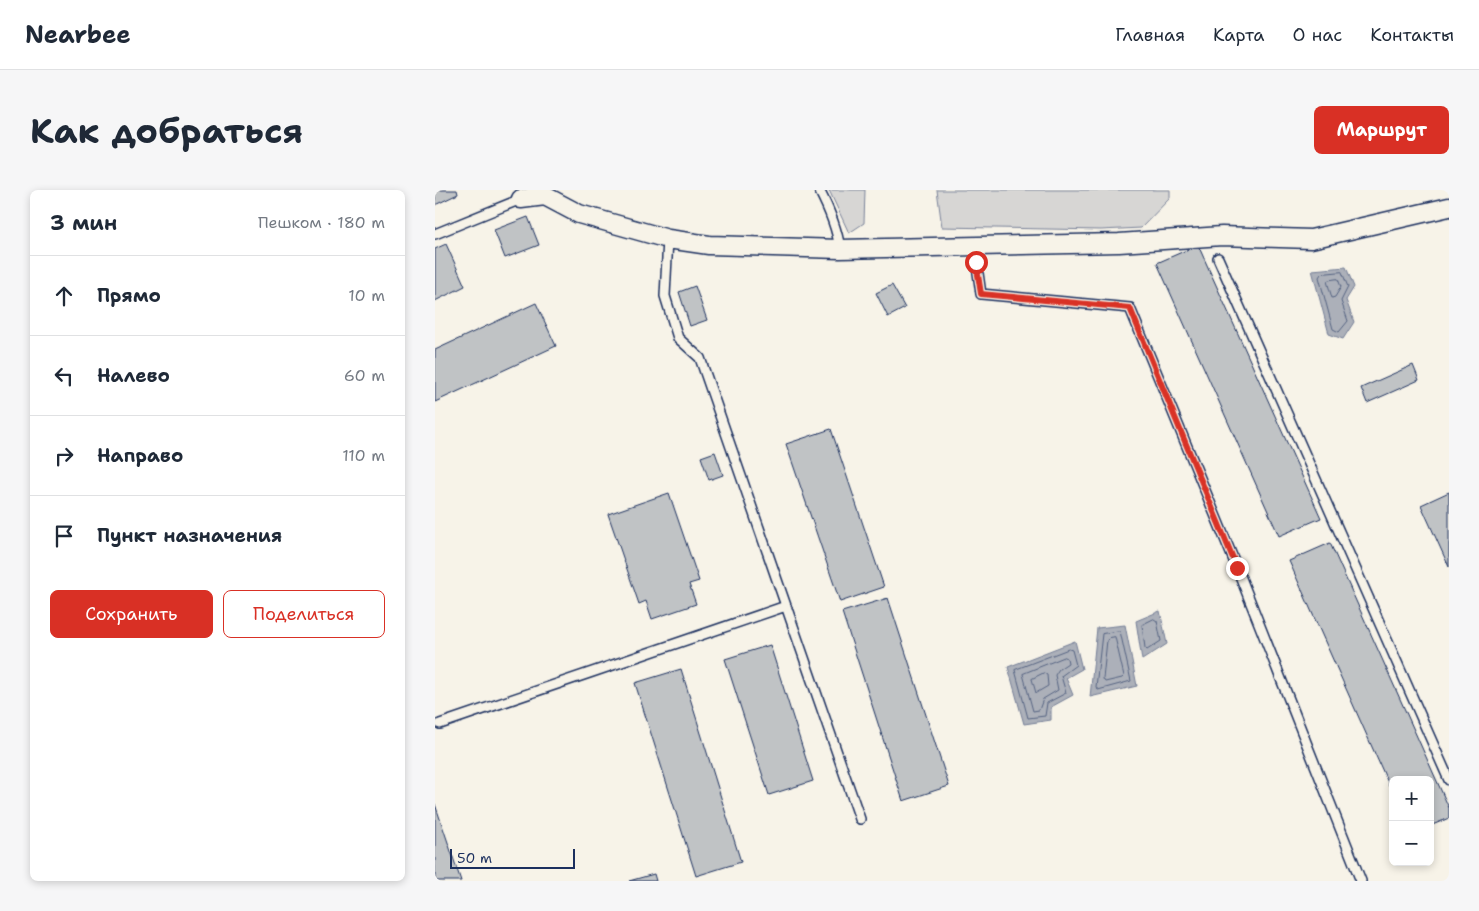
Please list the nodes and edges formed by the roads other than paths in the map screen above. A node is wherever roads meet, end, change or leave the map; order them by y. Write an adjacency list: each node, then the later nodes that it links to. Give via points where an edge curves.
1 (819, 190): 7 (lane, via 830,212)
2 (521, 198): 4 (lane); 5 (street, via 545,196 579,214)
3 (1449, 206): 6 (street, via 1311,239 1222,236)
4 (435, 234)
5 (668, 239): 7 (street, via 709,245); 9 (lane, via 665,296 678,338 700,358)
6 (974, 245): 7 (street); 13 (lane, via 981,294 1130,308)
7 (840, 249)
8 (1219, 258): 11 (lane)
9 (786, 606): 10 (lane); 12 (lane)
10 (440, 724)
11 (1449, 780)
12 (861, 819)
13 (1361, 881)

